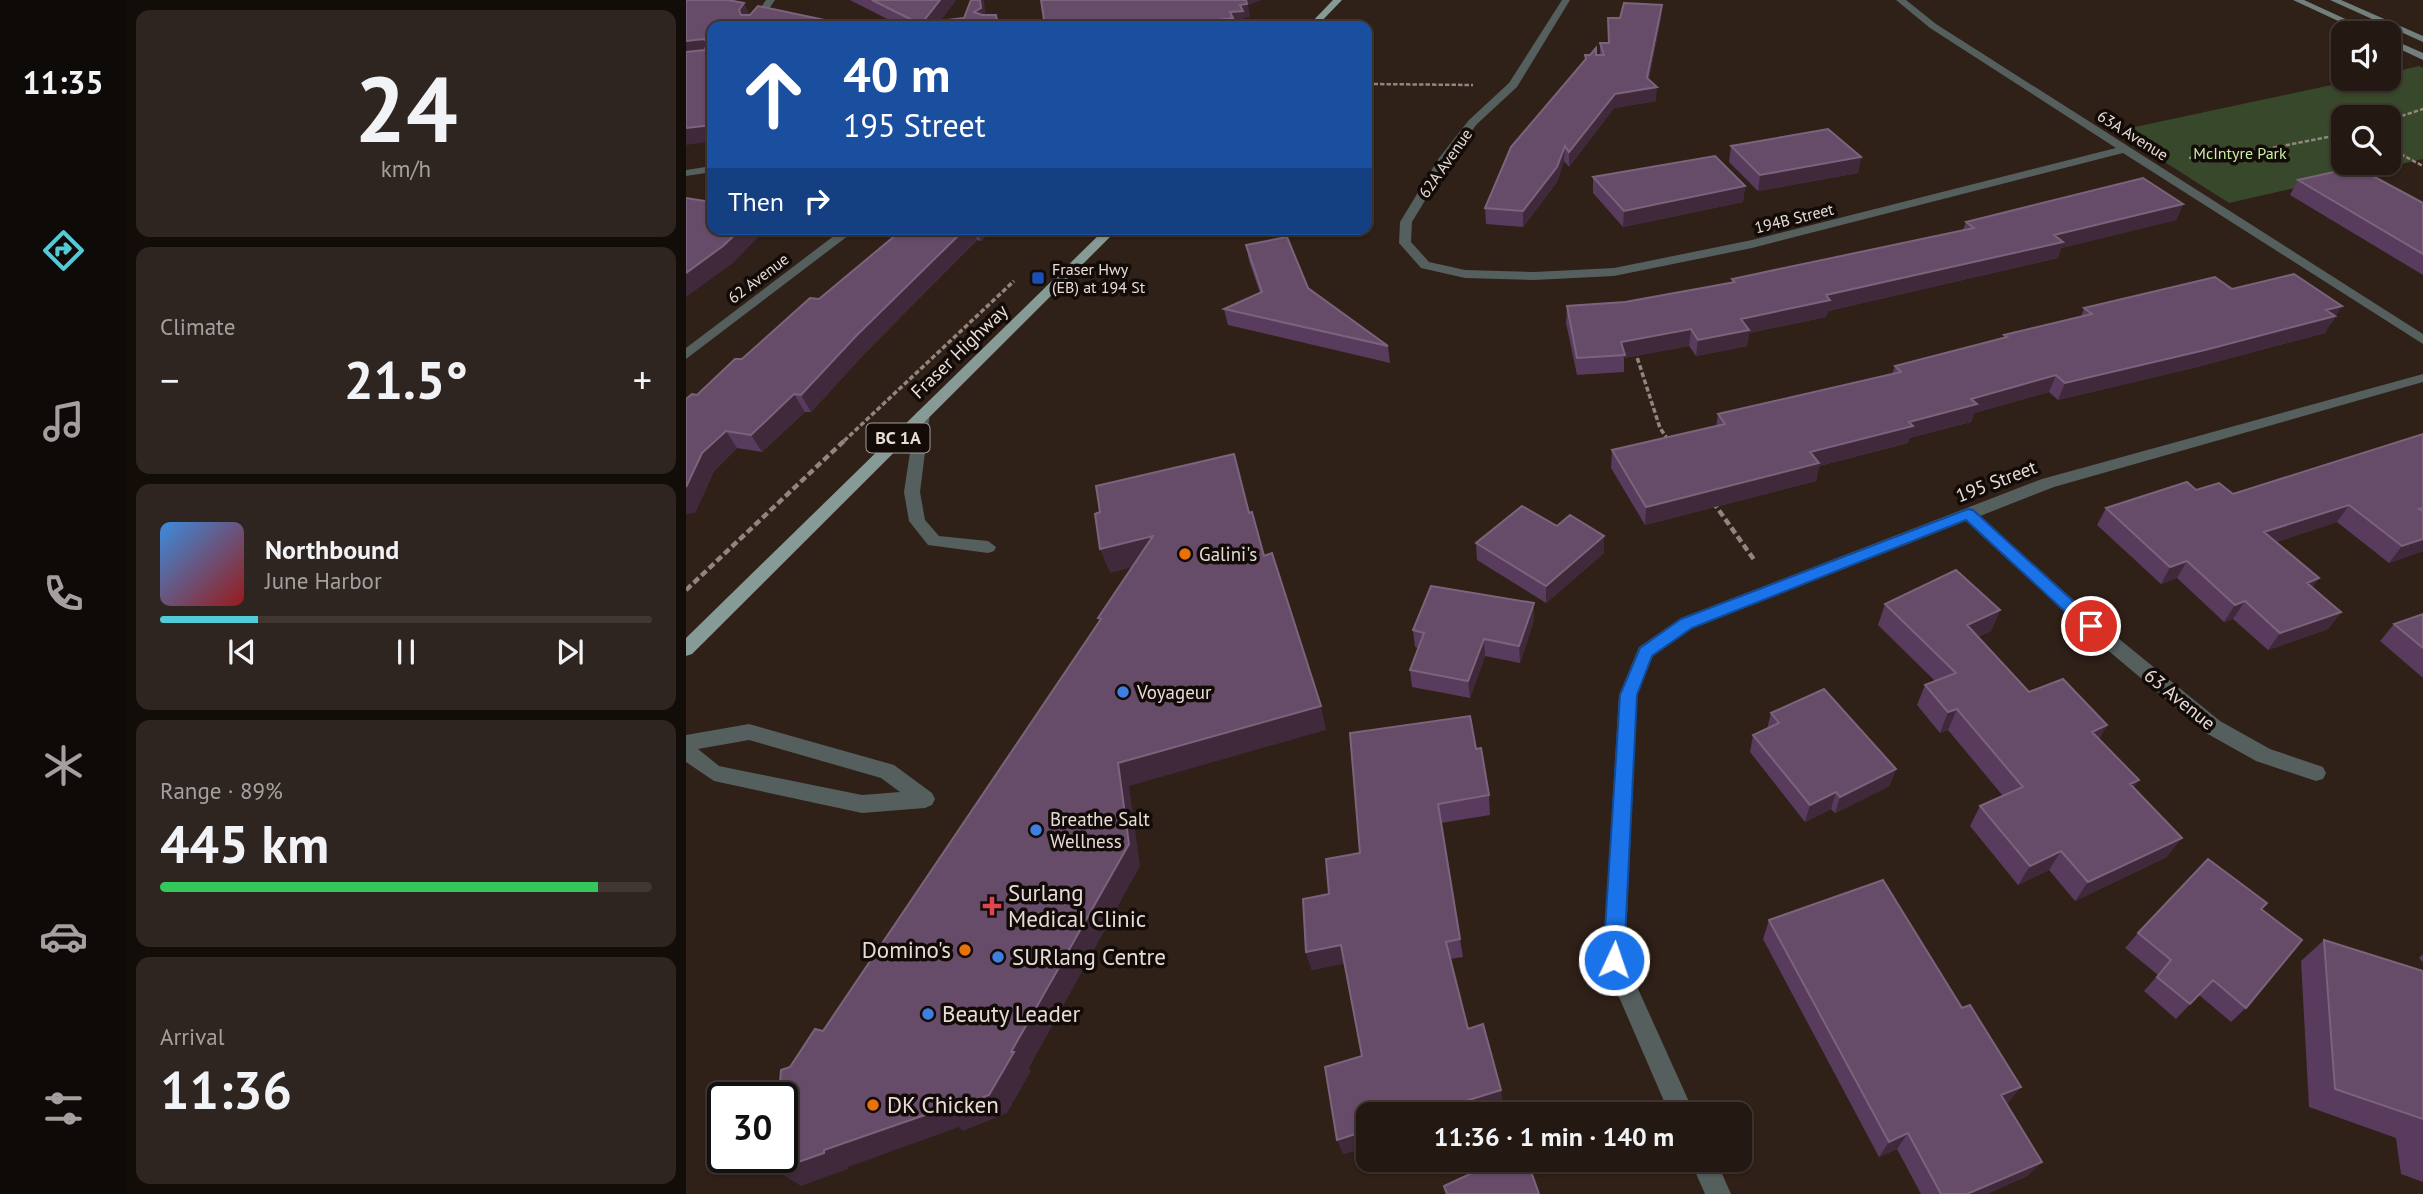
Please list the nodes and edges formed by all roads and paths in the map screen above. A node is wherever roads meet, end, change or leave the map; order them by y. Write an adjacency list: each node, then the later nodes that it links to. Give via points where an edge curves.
1 (771, 0): 7 (street)
2 (1338, 0): 8 (main road)
3 (1566, 0): 14 (street, 62A Avenue)
4 (1900, 0): 18 (street, 63A Avenue)
5 (2297, 0): 9 (main road)
6 (2334, 0): 10 (main road)
7 (756, 21)
8 (1317, 21)
9 (2344, 21)
10 (2423, 39)
11 (2401, 47): 12 (main road)
12 (2423, 57)
13 (1372, 84): 14 (path)
14 (1513, 85): 26 (street, 62A Avenue, via 1473,122 1406,222 1405,243 1425,265)
15 (2423, 109): 16 (path)
16 (2401, 116)
17 (2331, 136): 20 (path)
18 (2125, 149): 26 (street, 194B Street, via 1661,264 1586,274); 28 (street, 63A Avenue)
19 (2401, 154): 21 (path)
20 (2181, 159)
21 (2423, 166)
22 (707, 170): 23 (street)
23 (686, 173)
24 (843, 235): 30 (street, 62 Avenue)
25 (1106, 235): 32 (main road, Fraser Highway / BC 1A)
26 (1465, 274)
27 (1020, 276): 38 (path)
28 (2423, 340)
29 (1632, 341): 33 (path, via 1660,428)
30 (686, 355)
31 (2423, 378): 35 (street, 195 Street, via 2048,483)
32 (923, 413): 36 (street, via 912,492 917,521 934,541); 39 (main road, Fraser Highway / BC 1A)
33 (1676, 450)
34 (1707, 495): 37 (path)
35 (1968, 514): 42 (street, 63 Avenue, via 2091,626 2213,727 2263,755); 43 (street, 195 Street, via 1687,623 1646,652 1629,695 1614,960)
36 (988, 547)
37 (1755, 561)
38 (686, 590)
39 (686, 649)
40 (686, 743): 41 (street, via 749,732 887,771 925,799 862,804 714,773)
41 (686, 751)
42 (2316, 773)
43 (1677, 1102)
44 (1708, 1172): 45 (street)
45 (1718, 1194)

